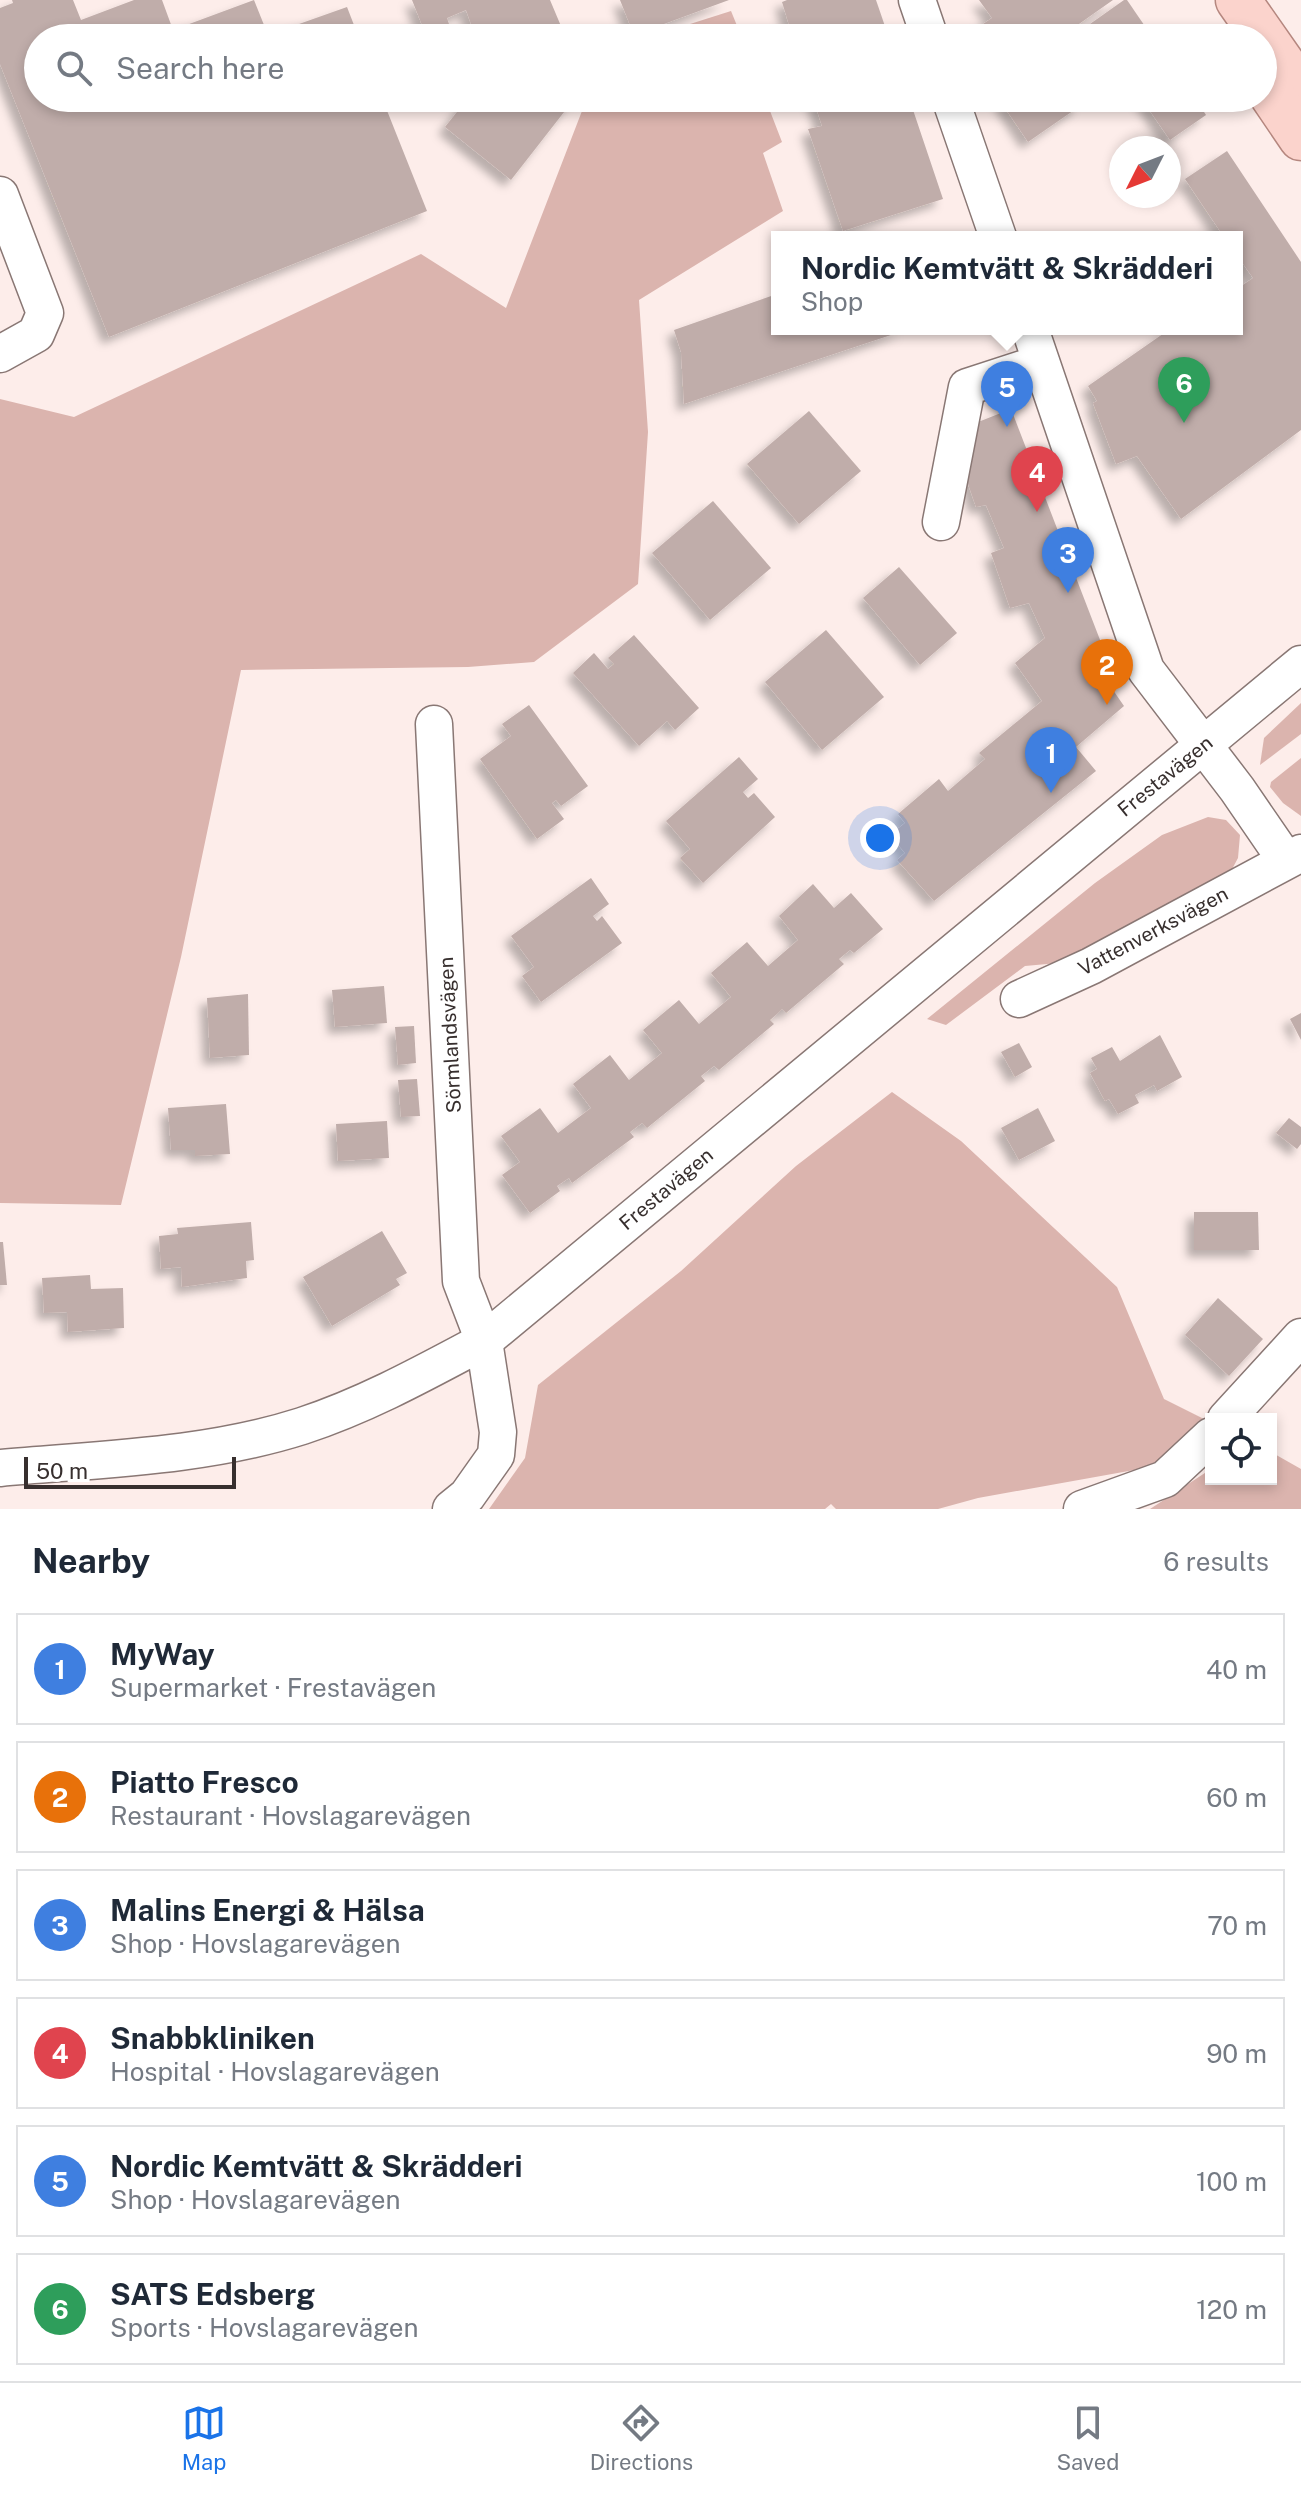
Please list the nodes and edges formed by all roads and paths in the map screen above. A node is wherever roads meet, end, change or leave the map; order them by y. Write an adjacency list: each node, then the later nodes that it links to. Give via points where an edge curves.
1 (917, 0): 4 (street)
2 (1207, 0): 5 (main road)
3 (1238, 0): 6 (main road)
4 (925, 24)
5 (1223, 24)
6 (1255, 24)
7 (1277, 56): 8 (main road)
8 (1301, 90)
9 (1277, 103): 11 (main road)
10 (955, 112): 13 (street)
11 (1301, 138)
12 (0, 195): 15 (street, via 45,313 36,334)
13 (996, 231)
14 (1032, 335): 16 (street, Vattenverksvägen)
15 (0, 354)
16 (1041, 363): 17 (street, via 967,387); 22 (street, Vattenverksvägen, via 1146,670)
17 (941, 522)
18 (1301, 664): 20 (street, Frestavägen)
19 (1301, 675): 20 (street, Frestavägen)
20 (1239, 716): 22 (street, Frestavägen)
21 (434, 724): 26 (street, Sörmlandsvägen, via 461,1281)
22 (1203, 746): 23 (street, Vattenverksvägen); 26 (street, Frestavägen)
23 (1293, 856): 24 (street, Vattenverksvägen, via 1091,966)
24 (1019, 999)
25 (1301, 1337): 27 (street)
26 (484, 1341): 29 (street, Frestavägen, via 391,1392 300,1427 191,1451); 30 (street, Sörmlandsvägen, via 494,1392 496,1455)
27 (1231, 1413)
28 (1205, 1442): 31 (street, via 1165,1479)
29 (0, 1468)
30 (451, 1509)
31 (1082, 1509)

